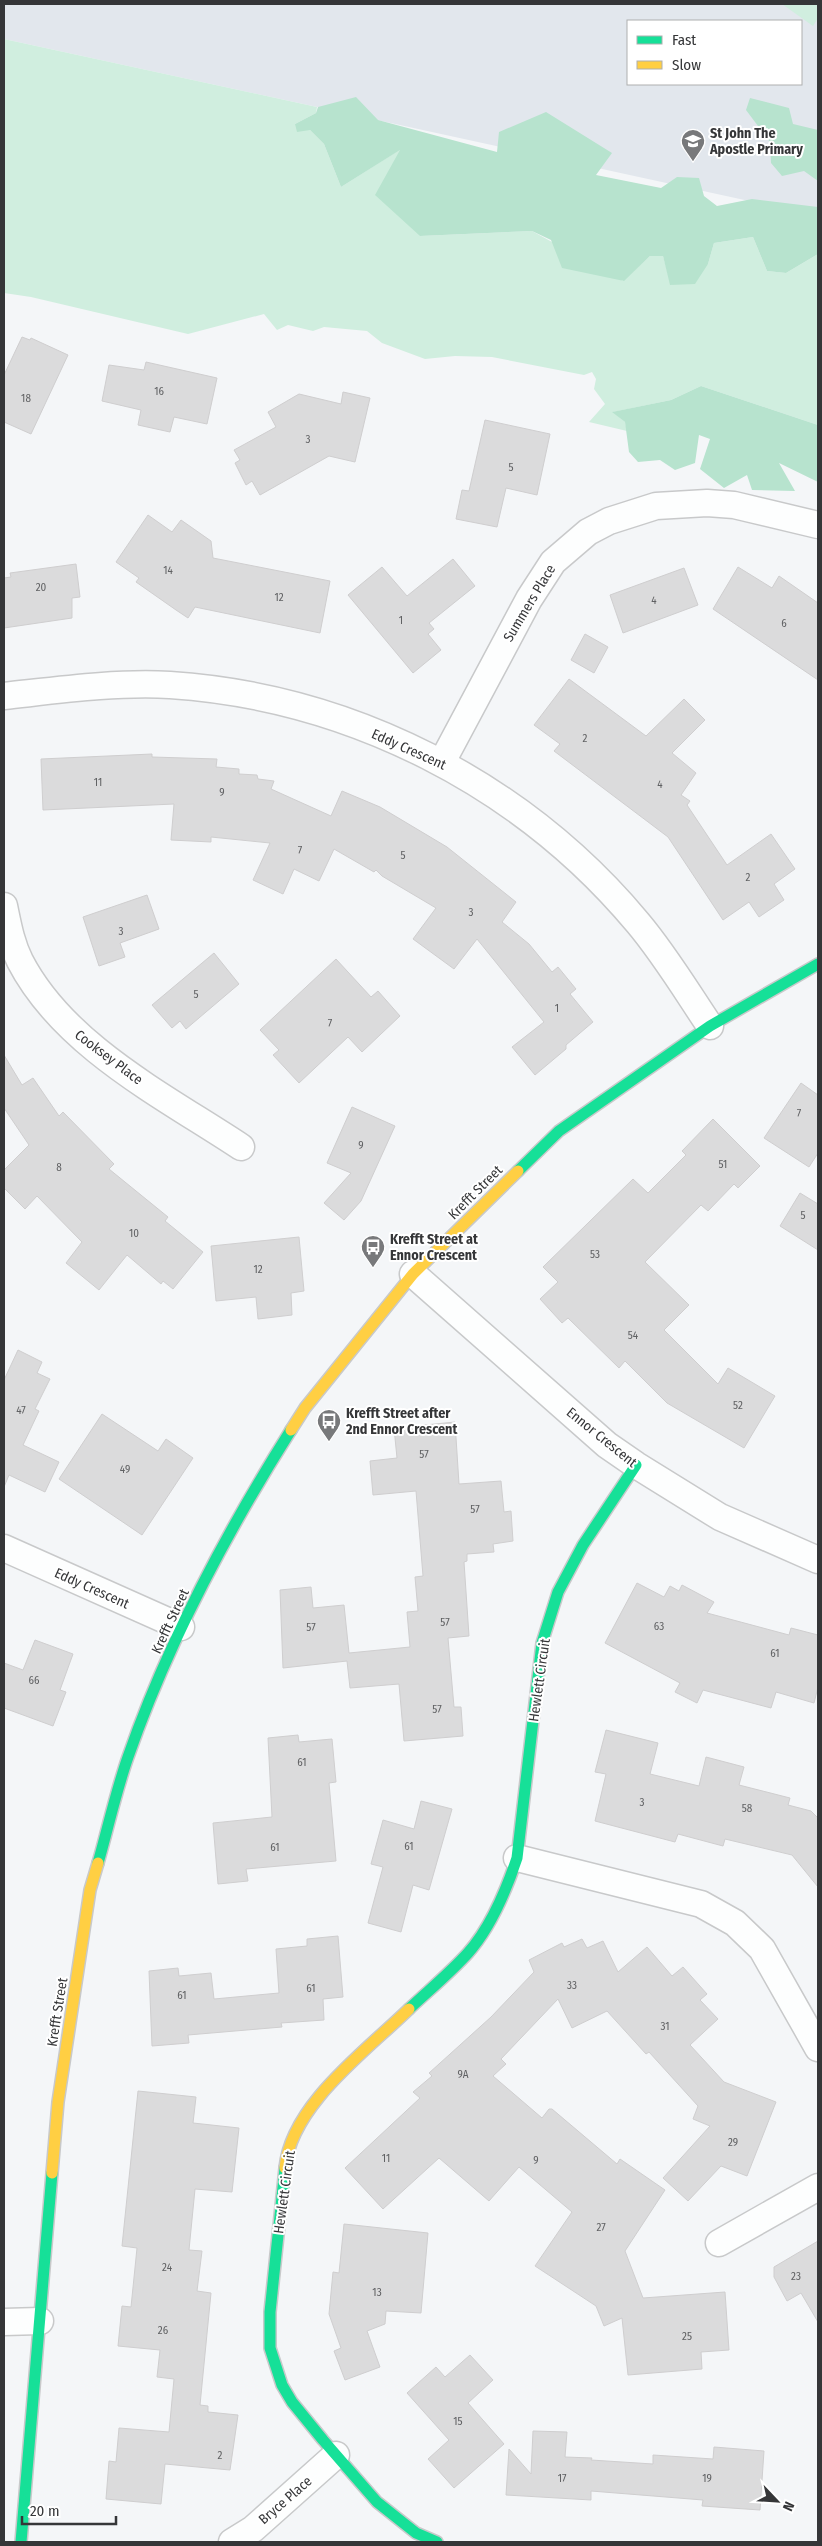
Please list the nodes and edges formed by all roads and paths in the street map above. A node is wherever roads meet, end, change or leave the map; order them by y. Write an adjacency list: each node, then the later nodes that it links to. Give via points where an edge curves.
1 (818, 525): 3 (street, Summers Place, via 734,505 707,503 656,506 609,520 588,532 553,562 529,599)
2 (4, 696): 3 (street, Eddy Crescent, via 89,686 168,685 208,689 288,703 327,714)
3 (442, 762): 6 (street, Eddy Crescent, via 515,808 581,862 639,923)
4 (4, 906): 7 (street, Cooksey Place, via 10,937 19,959 63,1021 103,1056)
5 (818, 964): 6 (street, Krefft Street)
6 (710, 1026): 8 (street, Krefft Street, via 559,1131)
7 (241, 1147)
8 (413, 1274): 9 (street, Ennor Crescent, via 607,1445); 12 (street, Krefft Street, via 305,1408 249,1497)
9 (636, 1465): 11 (street, Ennor Crescent, via 720,1517); 13 (street, Hewlett Circuit, via 583,1545 558,1592 542,1643)
10 (4, 1548): 12 (street, Eddy Crescent)
11 (818, 1560)
12 (181, 1627): 17 (street, Krefft Street, via 128,1757 90,1890 58,2102)
13 (517, 1858): 14 (street, via 701,1904 735,1923 762,1949); 19 (street, Hewlett Circuit, via 501,1899 468,1953 313,2101 286,2155 270,2312 270,2348 282,2385 292,2402)
14 (818, 2048)
15 (818, 2186): 16 (street)
16 (719, 2243)
17 (40, 2321): 18 (street); 20 (street, Krefft Street)
18 (4, 2322)
19 (336, 2455): 21 (street, Bryce Place, via 253,2529); 22 (street, Hewlett Circuit, via 380,2505 408,2528)
20 (21, 2542)
21 (232, 2542)
22 (438, 2542)

